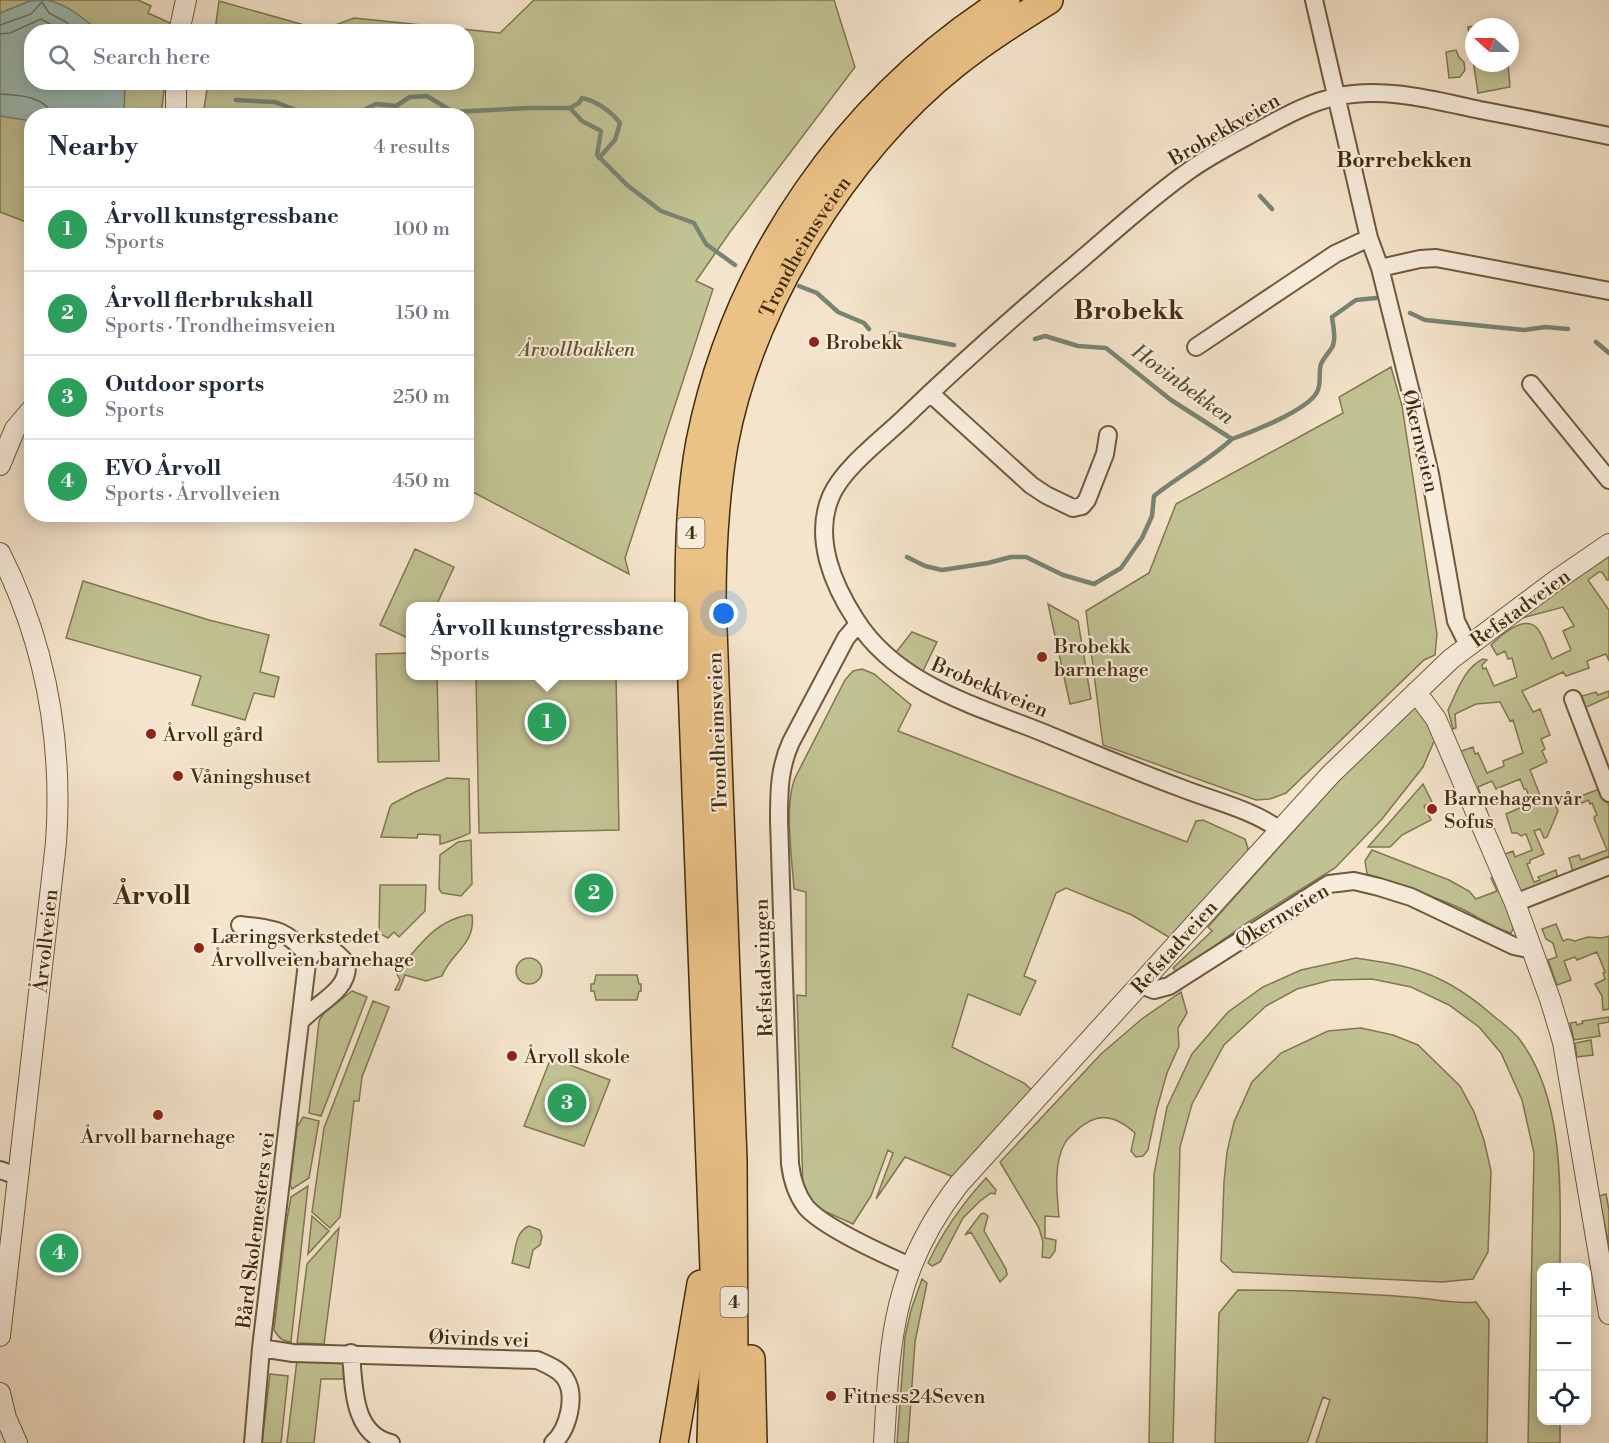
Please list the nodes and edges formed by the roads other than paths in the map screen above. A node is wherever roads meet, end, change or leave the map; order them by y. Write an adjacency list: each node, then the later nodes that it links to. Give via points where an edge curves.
1 (186, 0): 5 (street)
2 (1006, 0): 37 (highway, Trondheimsveien / 4, via 910,72 866,117 816,178 751,289 722,363 706,418 692,517 689,605)
3 (1049, 0): 35 (highway, Trondheimsveien / 4, via 947,71 898,117 836,192 812,226 773,299 734,405 714,518 712,602)
4 (1314, 0): 7 (street, Økernveien)
5 (181, 24)
6 (176, 90): 8 (street)
7 (1335, 97): 9 (street, Brobekkveien, via 1376,93 1411,96); 10 (street, Økernveien); 15 (street, Brobekkveien, via 1298,110 1189,170 1034,299)
8 (176, 108)
9 (1609, 136)
10 (1369, 238): 11 (street, Økernveien); 13 (street, via 1335,254)
11 (1380, 268): 12 (street, via 1436,258); 23 (street, Økernveien, via 1430,474 1456,621)
12 (1609, 291)
13 (1196, 347)
14 (1531, 384): 19 (street)
15 (930, 393): 17 (street, via 1031,484 1073,508 1087,500); 22 (street, Brobekkveien, via 847,471 826,509 828,561)
16 (24, 418): 18 (street, via 15,429)
17 (1108, 435)
18 (0, 465)
19 (1609, 480)
20 (1609, 544): 23 (street, Refstadveien)
21 (0, 554): 36 (street, Årvollveien, via 37,644 54,730 58,791 56,843)
22 (858, 624): 27 (street, Brobekkveien, via 901,668 943,692 1264,819); 38 (street, Refstadsvingen, via 846,638 790,742 780,778 790,1164 795,1188 812,1213)
23 (1468, 645): 24 (street, Refstadveien)
24 (1416, 692): 27 (street, Refstadveien); 29 (street, via 1436,719)
25 (1574, 699): 26 (street)
26 (1609, 793)
27 (1280, 830): 33 (street, Refstadveien)
28 (1609, 866): 29 (street)
29 (1515, 903): 31 (street)
30 (240, 925): 32 (street, via 270,928 288,935)
31 (1530, 946): 33 (street, Økernveien, via 1514,946 1411,897 1354,881 1329,884 1169,986 1154,990); 39 (street, via 1563,1042)
32 (309, 958): 34 (street, Bård Skolemesters vei); 34 (street, via 316,950 329,949 341,956 348,972 338,989)
33 (1141, 985): 38 (street, Refstadveien, via 959,1184 933,1221)
34 (300, 1022): 43 (street, Bård Skolemesters vei)
35 (733, 1160): 52 (highway, Trondheimsveien / 4); 53 (highway, via 744,1239)
36 (9, 1173): 40 (street, Årvollveien)
37 (711, 1176): 50 (highway, 4, via 696,1324); 51 (highway, Trondheimsveien / 4, via 716,1295)
38 (910, 1266): 54 (street, Refstadveien, via 892,1332)
39 (1607, 1294): 41 (street)
40 (1, 1311): 42 (street, Årvollveien)
41 (1609, 1314)
42 (0, 1336)
43 (261, 1348): 44 (street, Øivinds vei, via 293,1353); 47 (street, Bård Skolemesters vei)
44 (351, 1353): 48 (street, via 355,1398 365,1427 382,1441); 49 (street, Øivinds vei, via 537,1360 564,1376 570,1388 565,1425)
45 (0, 1393): 46 (street)
46 (17, 1443)
47 (253, 1443)
48 (391, 1443)
49 (553, 1443)
50 (674, 1443)
51 (711, 1443)
52 (731, 1443)
53 (753, 1443)
54 (884, 1443)

